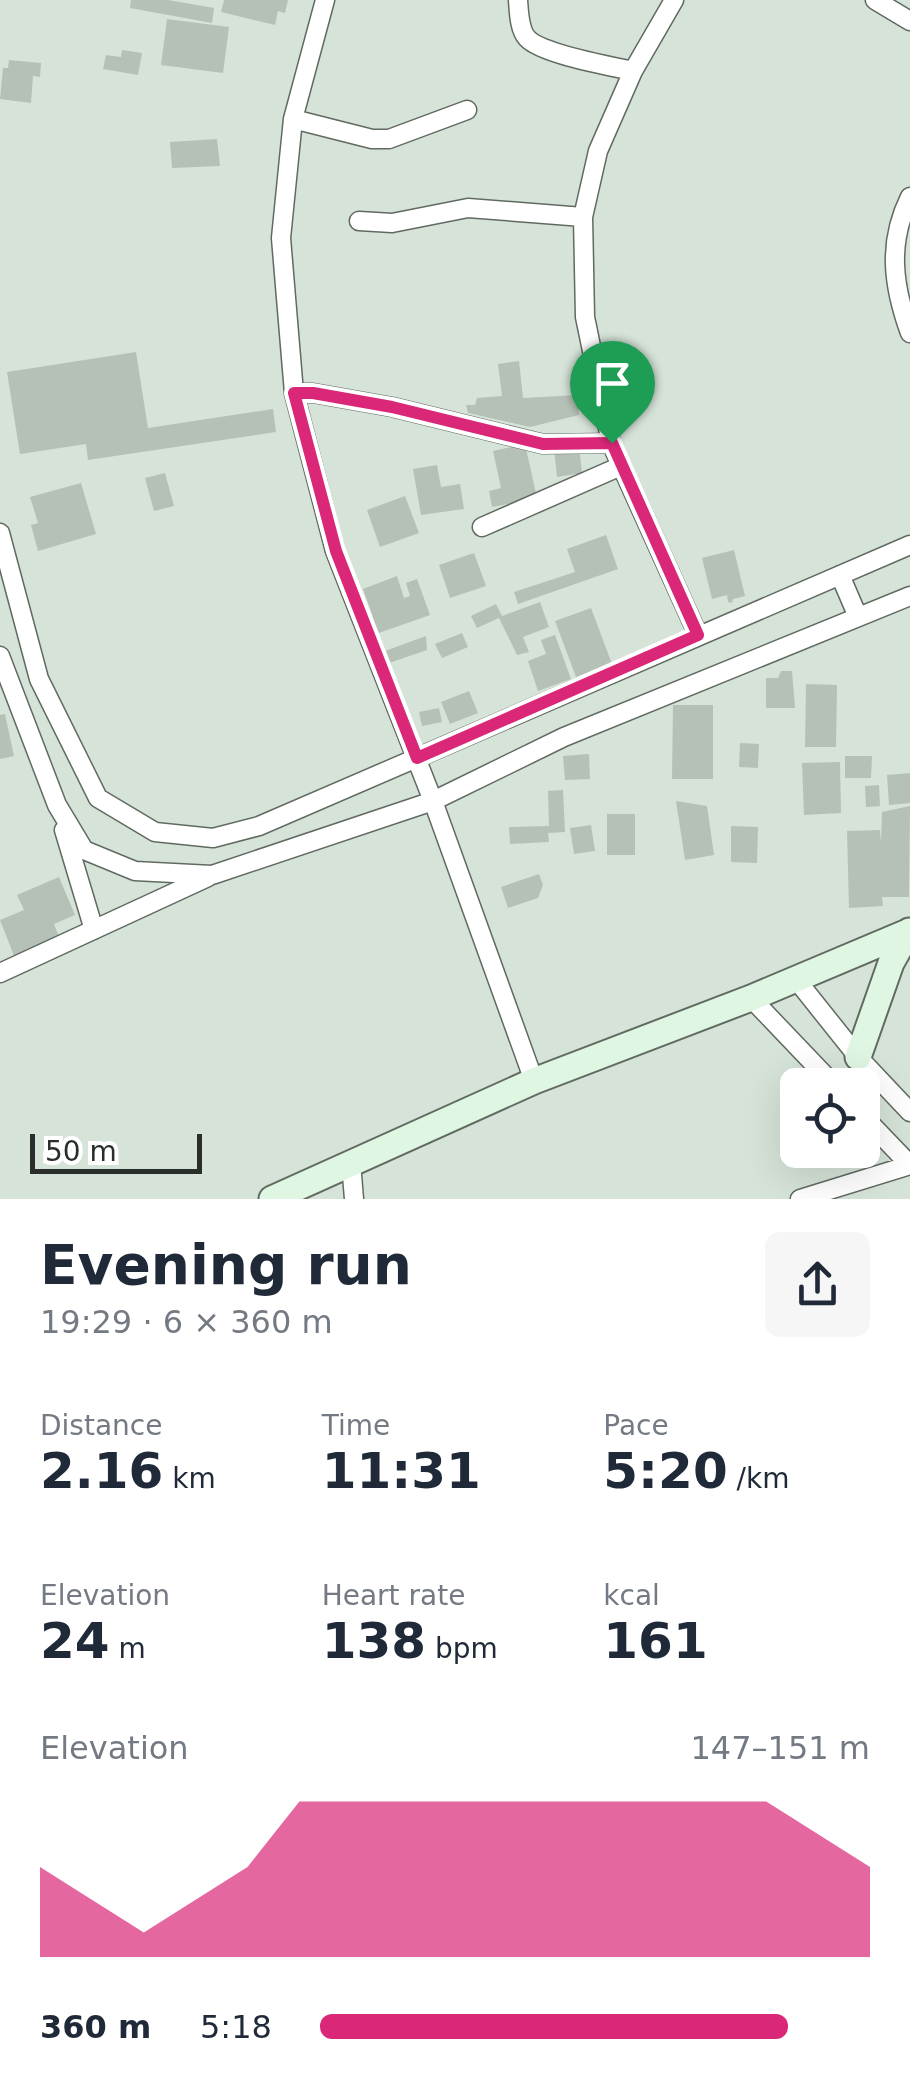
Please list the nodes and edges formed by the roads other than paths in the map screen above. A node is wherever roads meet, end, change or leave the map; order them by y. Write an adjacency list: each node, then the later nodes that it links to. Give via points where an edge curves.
1 (325, 0): 8 (street)
2 (518, 0): 6 (street, via 528,40)
3 (674, 0): 6 (street)
4 (874, 0): 5 (street)
5 (910, 21)
6 (633, 70): 10 (street, via 598,151)
7 (466, 110): 8 (street, via 388,139)
8 (293, 119): 13 (street, via 280,238)
9 (910, 197): 12 (street, via 898,220 893,257)
10 (584, 217): 11 (street, via 468,208 392,223); 14 (street, via 585,318)
11 (359, 221)
12 (910, 333)
13 (294, 393): 14 (street, via 392,407 543,444); 26 (street, via 336,551)
14 (612, 443): 15 (street)
15 (621, 466): 16 (street); 22 (street)
16 (482, 527)
17 (0, 533): 24 (street)
18 (910, 545): 19 (street)
19 (840, 575): 21 (street); 22 (street)
20 (910, 596): 21 (street)
21 (858, 617): 27 (street, via 564,737)
22 (698, 635): 26 (street)
23 (0, 656): 25 (street)
24 (40, 679): 25 (street); 26 (street, via 98,798 155,832 213,838 259,826)
25 (12, 688): 28 (street)
26 (417, 758): 27 (street)
27 (434, 801): 29 (street); 37 (street)
28 (57, 805): 29 (street, via 84,850 135,871); 30 (street)
29 (212, 875): 30 (street)
30 (94, 930): 32 (street)
31 (910, 931): 33 (street); 35 (street, via 891,962)
32 (0, 973)
33 (794, 978): 34 (street); 35 (street)
34 (751, 998): 36 (street); 37 (street)
35 (858, 1057): 38 (street)
36 (818, 1068)
37 (534, 1081): 40 (street)
38 (910, 1112)
39 (880, 1134): 41 (street)
40 (351, 1163): 42 (street); 43 (street)
41 (910, 1165): 44 (street)
42 (272, 1199)
43 (354, 1199)
44 (800, 1199)

